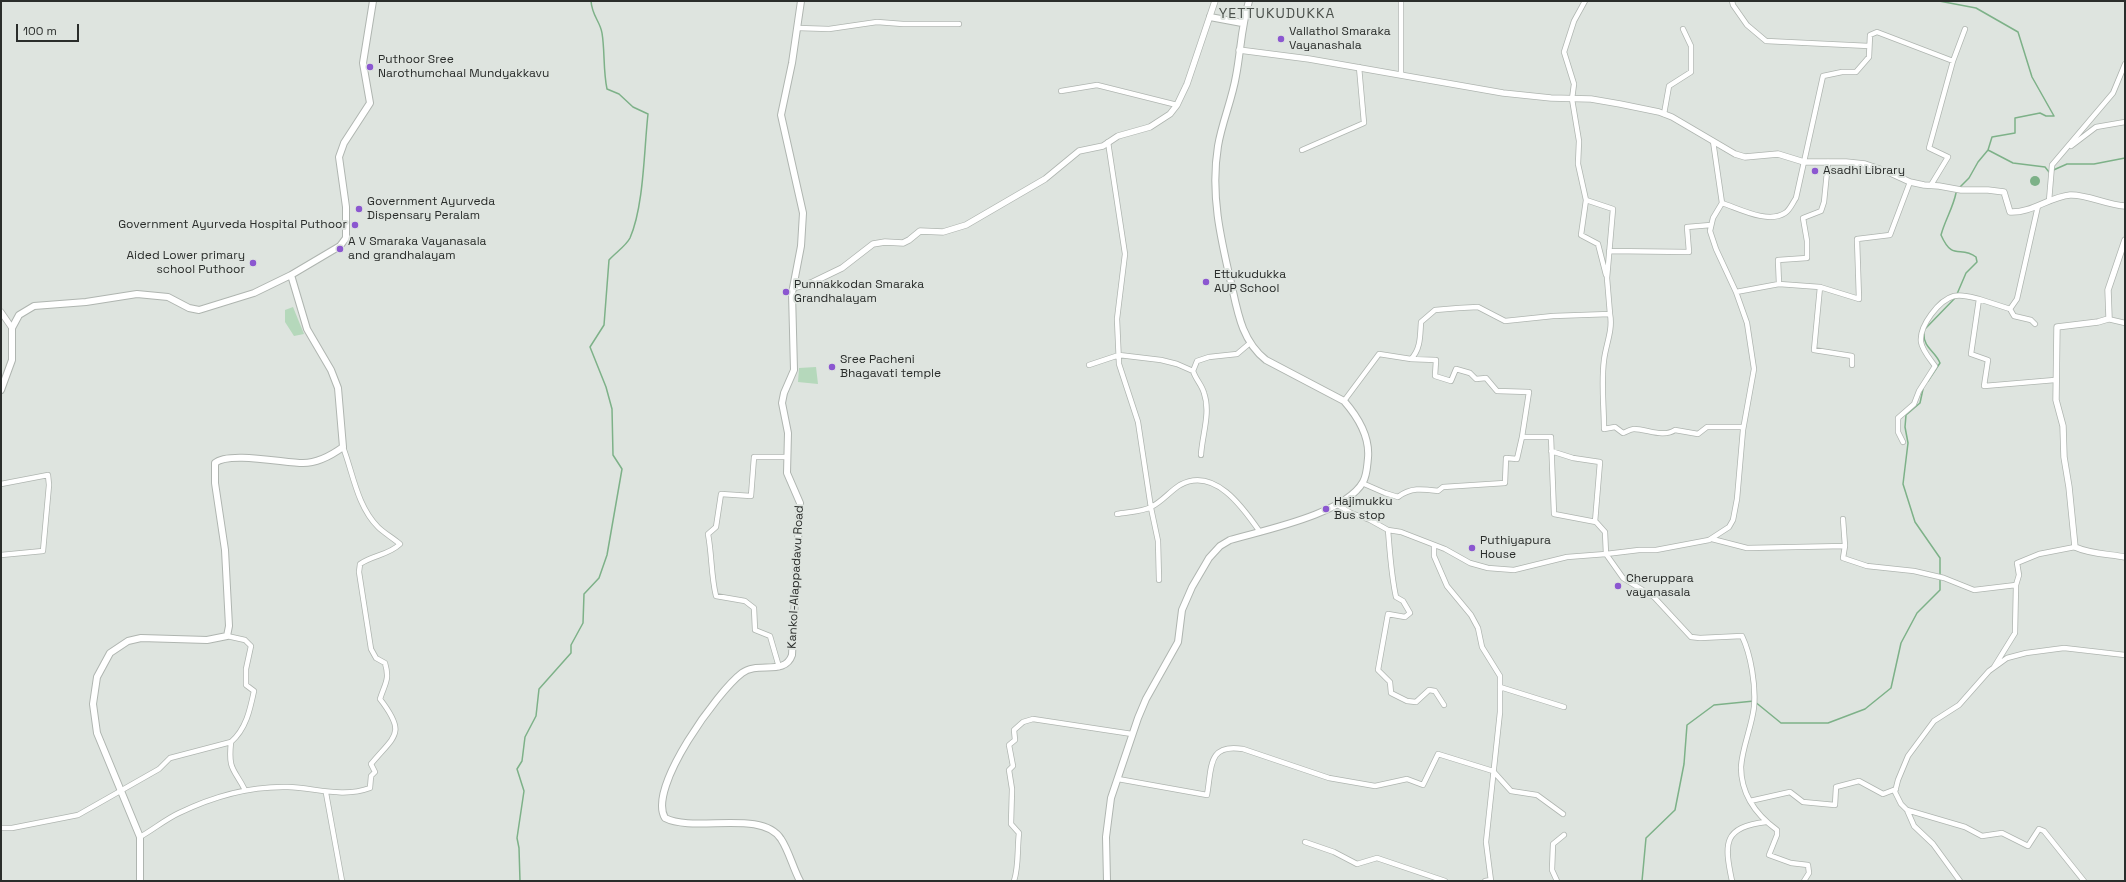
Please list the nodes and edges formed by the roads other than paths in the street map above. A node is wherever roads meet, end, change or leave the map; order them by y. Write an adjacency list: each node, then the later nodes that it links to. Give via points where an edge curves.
1 (373, 1): 41 (main road, via 363,63 370,103 344,143 339,157 346,207 346,238 340,246)
2 (801, 1): 11 (main road, Kankol-Alappadavu Road)
3 (1215, 1): 8 (street)
4 (1249, 1): 9 (main road)
5 (1401, 1): 19 (street)
6 (1585, 1): 21 (street, via 1574,21 1564,52 1574,84)
7 (1732, 1): 14 (street, via 1747,25 1766,41)
8 (1210, 17): 9 (main road); 22 (street)
9 (1242, 23): 15 (main road)
10 (959, 24): 11 (street, via 877,22 829,29)
11 (798, 28): 45 (main road, Kankol-Alappadavu Road, via 781,115 803,213)
12 (1683, 30): 23 (street, via 1691,46 1691,72 1669,86)
13 (1965, 30): 16 (street)
14 (1869, 46): 16 (street, via 1870,35 1877,32); 29 (street, via 1869,57 1856,72 1823,76)
15 (1239, 50): 18 (street); 55 (main road, via 1237,74 1218,146 1215,206 1239,317)
16 (1953, 61): 32 (street, via 1928,148 1948,157)
17 (2125, 64): 28 (street, via 2113,93)
18 (1359, 67): 19 (street); 27 (street, via 1364,123)
19 (1401, 74): 21 (street, via 1503,92)
20 (1061, 91): 22 (street, via 1097,85)
21 (1572, 99): 23 (street, via 1591,99); 33 (street, via 1579,141 1578,164)
22 (1177, 105): 26 (street, via 1170,114 1150,127 1118,136)
23 (1664, 114): 25 (street)
24 (2125, 122): 28 (street, via 2096,127)
25 (1713, 141): 29 (street, via 1745,157 1778,154); 35 (street)
26 (1108, 142): 45 (street, via 1103,146 1080,151 1045,180 966,225 943,232 920,231 899,244 874,244 842,268); 56 (street, via 1125,254 1117,318)
27 (1302, 150)
28 (2065, 150): 34 (street, via 2052,165)
29 (1804, 162): 30 (street); 35 (street, via 1796,198 1787,213 1774,218)
30 (1828, 162): 31 (street, via 1865,164); 43 (street, via 1821,211 1803,218 1807,258 1778,260)
31 (1910, 182): 32 (street); 44 (street, via 1890,235 1857,239 1859,299)
32 (1931, 185): 36 (street, via 1961,190 2004,192 2010,212 2021,212)
33 (1586, 200): 40 (street, via 1613,208); 42 (street, via 1581,235 1598,244)
34 (2049, 201): 36 (street); 37 (street, via 2060,196 2073,195)
35 (1722, 203): 38 (street)
36 (2038, 206): 48 (street, via 2017,299)
37 (2125, 206)
38 (1711, 225): 40 (street, via 1687,227 1689,252); 46 (street, via 1710,231 1716,249)
39 (2125, 240): 51 (street, via 2108,290)
40 (1609, 251): 42 (street)
41 (291, 274): 54 (main road, via 254,293 199,310 189,308 168,297 125,295 86,302 34,306 19,315); 67 (main road, via 307,329 331,370 338,388)
42 (1607, 278): 50 (street)
43 (1779, 284): 44 (street); 46 (street)
44 (1820, 287): 59 (street, via 1814,350 1852,356)
45 (794, 288): 70 (main road, Kankol-Alappadavu Road, via 794,370 782,403 788,433)
46 (1736, 292): 64 (street, via 1747,323 1754,369)
47 (1978, 298): 48 (street); 61 (street, via 1971,354 1988,360 1984,386); 66 (street, via 1954,296 1929,316 1921,329 1920,343 1935,366 1914,404 1898,418 1898,432)
48 (2010, 309): 53 (street, via 2014,316 2031,320)
49 (1, 312): 54 (street)
50 (1610, 314): 57 (street, via 1505,321 1478,308 1435,310 1420,322 1420,343 1414,355 1411,359); 64 (street, via 1612,324 1602,376 1604,429 1615,427 1622,433 1634,429 1644,432 1670,433 1675,430 1698,434 1706,427)
51 (2108, 319): 52 (street); 61 (street, via 2056,326)
52 (2125, 323)
53 (2035, 324)
54 (12, 328): 62 (main road, via 12,360)
55 (1250, 343): 60 (street, via 1237,354 1197,360); 63 (main road, via 1266,360)
56 (1119, 355): 58 (street); 60 (street, via 1161,360); 74 (street, via 1119,364 1138,422)
57 (1402, 358): 63 (street, via 1379,354); 65 (street, via 1436,360 1435,376 1451,381 1456,369 1470,373 1476,379 1486,378 1496,391 1529,392)
58 (1089, 365)
59 (1852, 365)
60 (1194, 371): 69 (street, via 1207,405)
61 (2055, 380): 83 (street, via 2056,400 2064,432 2064,457)
62 (1, 390)
63 (1344, 401): 71 (main road, via 1366,436 1368,460)
64 (1743, 427): 80 (street, via 1733,520 1729,527)
65 (1522, 437): 68 (street, via 1551,437); 71 (street, via 1517,459 1506,458 1505,484 1443,487 1438,491 1413,490 1406,491 1398,497)
66 (1903, 442)
67 (343, 447): 89 (main road, via 328,456 304,463 261,458 224,460 215,463 215,483 225,550 229,626); 103 (street, via 356,489 367,511 377,526 400,544 392,552 363,561 359,572 371,649 376,658 386,663 387,669 388,682 380,699 396,729 393,740 371,764 375,772 371,776 370,788)
68 (1551, 451): 77 (street, via 1554,514); 77 (street, via 1573,458 1600,462)
69 (1201, 455)
70 (788, 457): 91 (main road, Kankol-Alappadavu Road, via 787,473 800,504 800,539 792,654 790,662); 91 (street, via 754,457 751,496 721,494 716,527 708,534 716,596 745,601 754,608 755,630 770,636)
71 (1362, 483): 73 (main road, via 1355,492)
72 (1, 484): 85 (street, via 48,474 43,551)
73 (1336, 504): 78 (street); 79 (main road, via 1308,517)
74 (1151, 508): 75 (street); 79 (street, via 1182,484 1202,481 1220,488 1243,508); 87 (street, via 1158,541)
75 (1118, 514)
76 (1843, 519): 82 (street)
77 (1595, 522): 84 (street, via 1605,532)
78 (1388, 530): 81 (street, via 1401,532); 94 (street, via 1389,562 1393,569 1392,579 1396,597 1403,601 1410,613 1405,617 1388,614 1378,670 1390,682 1391,693 1407,701 1416,702 1429,690 1435,691)
79 (1260, 532): 96 (main road, via 1230,540 1220,546 1201,570 1186,598 1178,642 1146,699)
80 (1712, 539): 82 (street, via 1747,548); 84 (street, via 1656,550)
81 (1434, 545): 84 (street, via 1470,563 1505,570 1576,555); 93 (street, via 1434,556 1447,586 1471,615 1482,647 1500,676)
82 (1845, 546): 88 (street, via 1843,558 1867,566 1914,571 1944,578 1974,590)
83 (2075, 547): 86 (street, via 2088,554 2101,552); 88 (street, via 2039,554 2017,563 2019,574)
84 (1606, 554): 104 (street, via 1623,578 1654,597 1690,637 1742,636 1750,657 1754,701 1741,766 1744,790)
85 (1, 555)
86 (2125, 556)
87 (1159, 580)
88 (2016, 584): 92 (street, via 2015,633)
89 (227, 636): 97 (street, via 246,640 251,646 246,669 246,686 254,691 248,715 239,735); 101 (main road, via 207,640 141,638 120,645 110,653 97,676 93,704 97,732)
90 (2125, 655): 92 (street, via 2064,648 2013,655)
91 (779, 667): 115 (main road, via 752,667 743,672 703,716 669,775 663,802 664,815 665,818 677,823 737,823 769,829 780,838)
92 (1993, 668): 100 (street, via 1959,705 1934,721 1908,756)
93 (1500, 688): 95 (street); 98 (street, via 1500,712)
94 (1444, 705)
95 (1564, 707)
96 (1132, 734): 99 (main road); 116 (street, via 1033,719 1022,722 1014,730 1015,740 1009,745 1013,766 1009,770 1012,789 1011,824 1019,832 1018,871)
97 (231, 742): 101 (street, via 170,758 159,769); 102 (street, via 229,760 234,774)
98 (1493, 771): 99 (street, via 1438,754 1423,785 1407,779 1375,786 1329,778 1243,749 1229,747 1218,752 1213,758 1207,795); 106 (street, via 1511,791 1537,795); 112 (street, via 1486,842)
99 (1118, 779): 117 (main road, via 1111,798 1106,837)
100 (1896, 789): 104 (street, via 1883,794 1858,780 1836,787 1835,805 1803,802 1790,792); 105 (street, via 1901,804)
101 (121, 790): 108 (street, via 78,815); 110 (main road)
102 (245, 790): 103 (street, via 289,787); 110 (street, via 229,793 178,813)
103 (326, 793): 114 (street)
104 (1750, 801): 107 (street, via 1757,814)
105 (1907, 810): 123 (street, via 1914,826 1933,844); 124 (street, via 1965,827 1982,836 2002,833 2028,846 2039,830 2044,830)
106 (1564, 814)
107 (1766, 822): 121 (street, via 1751,824 1734,831 1728,842); 122 (street, via 1777,830 1770,855 1791,863 1808,865 1809,873)
108 (1, 828)
109 (1564, 835): 120 (street, via 1553,844 1552,870)
110 (140, 836): 113 (main road)
111 (1305, 842): 118 (street, via 1334,852 1356,864 1377,858)
112 (1491, 880): 119 (street)
113 (140, 881)
114 (342, 881)
115 (800, 881)
116 (1014, 881)
117 (1107, 881)
118 (1445, 881)
119 (1485, 881)
120 (1557, 881)
121 (1732, 881)
122 (1804, 881)
123 (1960, 881)
124 (2084, 881)

